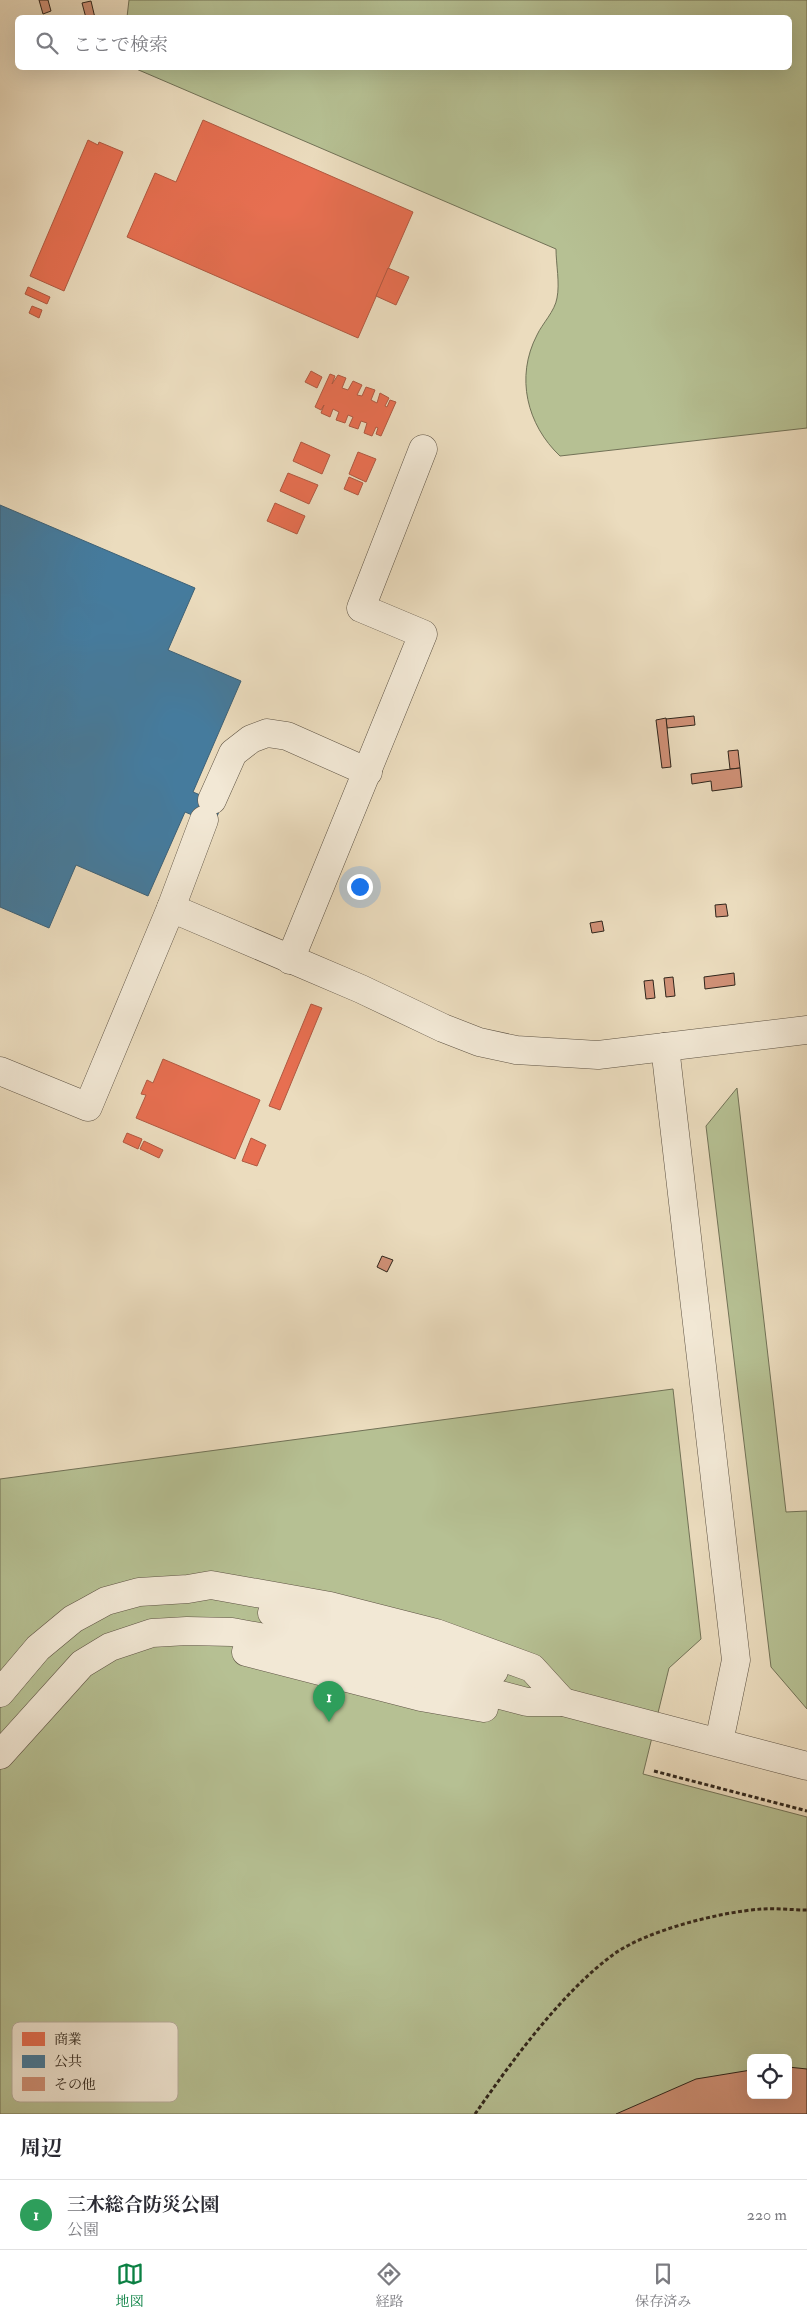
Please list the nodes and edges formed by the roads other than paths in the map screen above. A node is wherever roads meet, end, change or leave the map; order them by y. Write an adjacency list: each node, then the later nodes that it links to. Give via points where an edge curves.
1 (423, 449): 2 (street, via 360,608 423,634)
2 (368, 772): 3 (street, via 287,736 267,733 246,742 233,753); 4 (street)
3 (171, 908): 4 (street); 7 (street, via 88,1107)
4 (290, 960): 6 (street, via 479,1042 516,1050 598,1055)
5 (807, 1030): 6 (street)
6 (665, 1047): 10 (street, via 736,1660)
7 (0, 1071)
8 (0, 1693): 9 (street, via 38,1648 73,1619 106,1601 139,1592 212,1584 330,1606 436,1633 532,1668)
9 (563, 1702): 10 (street); 11 (street, via 525,1716 421,1697 230,1648 187,1630 139,1636 93,1656 73,1673)
10 (719, 1742): 12 (street)
11 (0, 1755)
12 (807, 1766)

